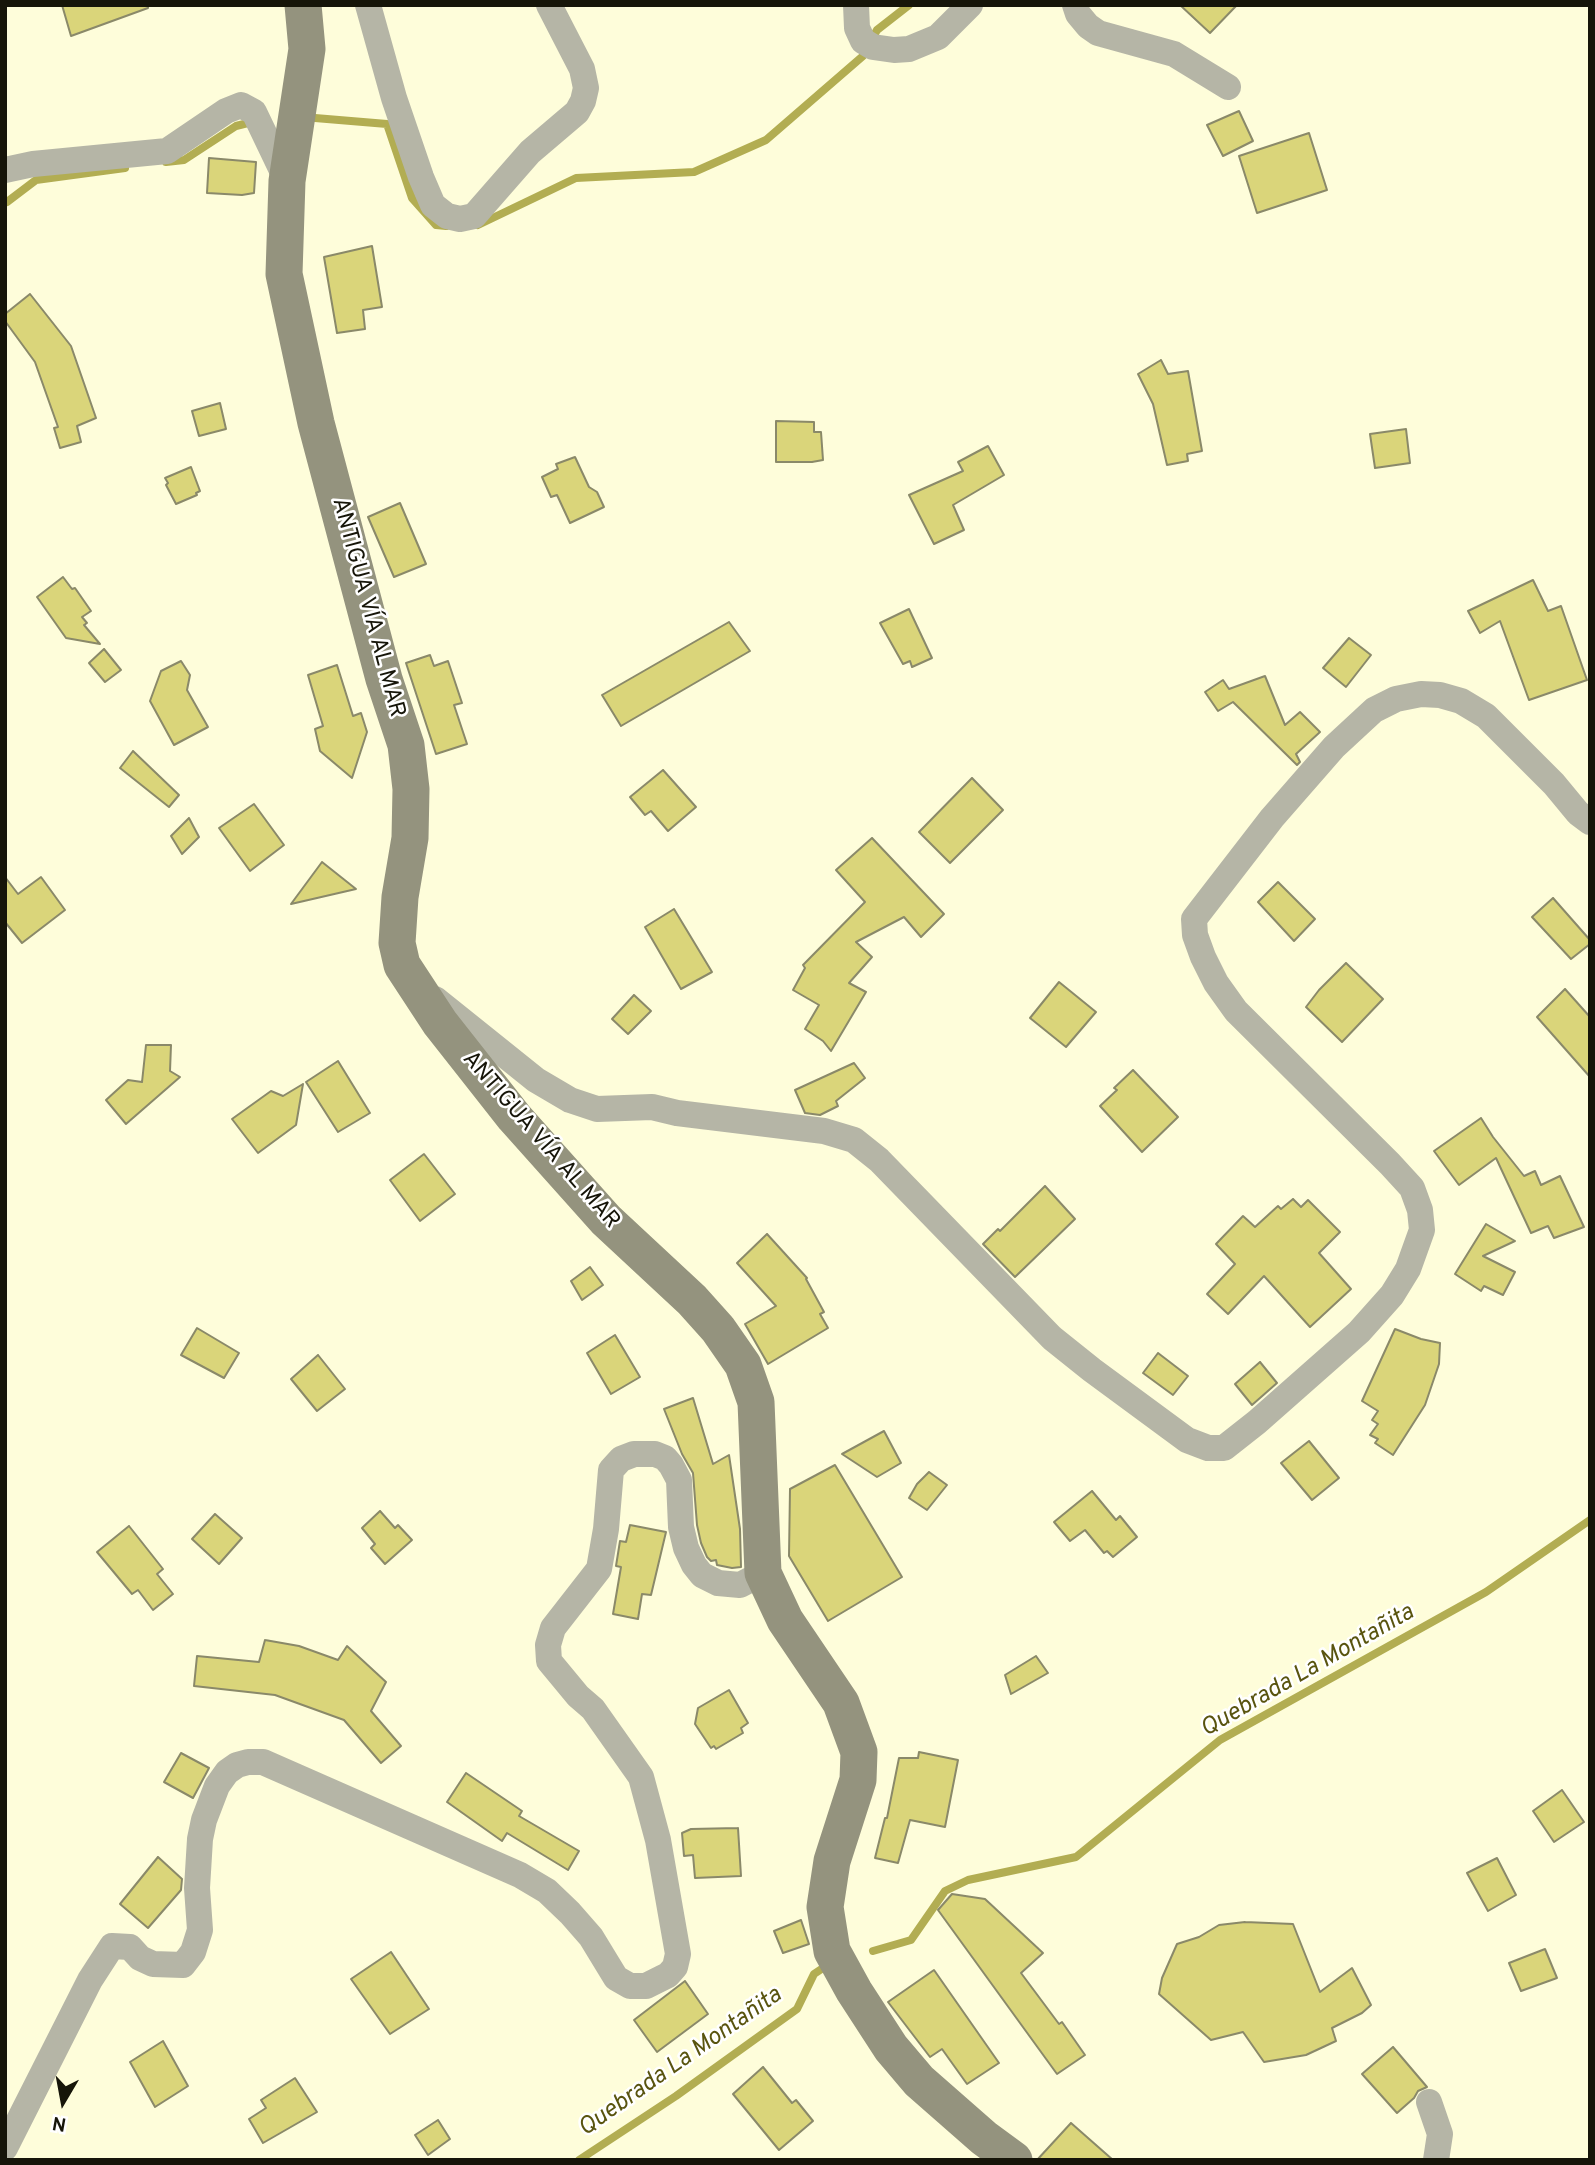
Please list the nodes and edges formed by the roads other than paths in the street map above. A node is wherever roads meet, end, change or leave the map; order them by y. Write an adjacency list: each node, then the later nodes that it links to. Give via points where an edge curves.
1 (303, 5): 9 (main road, ANTIGUA VÍA AL MAR, via 307,49)
2 (368, 5): 3 (street, via 394,98 433,205 460,219 474,216 530,152 578,112 583,101 582,69)
3 (549, 5)
4 (856, 5): 5 (street, via 863,41 894,50 938,37)
5 (970, 5)
6 (1074, 5): 7 (street, via 1098,33 1174,54)
7 (1228, 87)
8 (5, 170): 9 (street, via 167,151 241,105 254,112)
9 (287, 181): 11 (main road, ANTIGUA VÍA AL MAR, via 284,274 316,423 406,745 410,838 397,943)
10 (1590, 822): 11 (street, via 1486,716 1440,695 1398,699 1374,710 1334,747 1194,919 1203,957 1236,1011 1412,1188 1422,1230 1408,1269 1392,1295 1359,1332 1224,1448 1187,1440 1052,1338 854,1139 652,1107 597,1109 570,1100 536,1080)
11 (408, 977): 12 (main road, ANTIGUA VÍA AL MAR, via 513,1117 606,1220 692,1300 743,1365 756,1402)
12 (763, 1573): 14 (street, via 740,1585 718,1583 702,1575 686,1548 679,1480 671,1465 655,1454 634,1454 621,1459 611,1471 599,1569 553,1628 548,1645 550,1661 593,1709 640,1777 658,1840 678,1954 668,1975 646,1986 631,1986 616,1978 570,1913 547,1891 520,1875 263,1762 248,1762 226,1772 204,1820 197,1888 200,1930 193,1952 183,1965 153,1964 130,1947 112,1946 90,1980); 15 (main road, ANTIGUA VÍA AL MAR, via 785,1620 841,1703 859,1752 858,1780 832,1861 825,1907 832,1951 891,2048 919,2081)
13 (1429, 2102): 16 (street, via 1440,2134)
14 (5, 2148)
15 (1014, 2160)
16 (1436, 2160)

